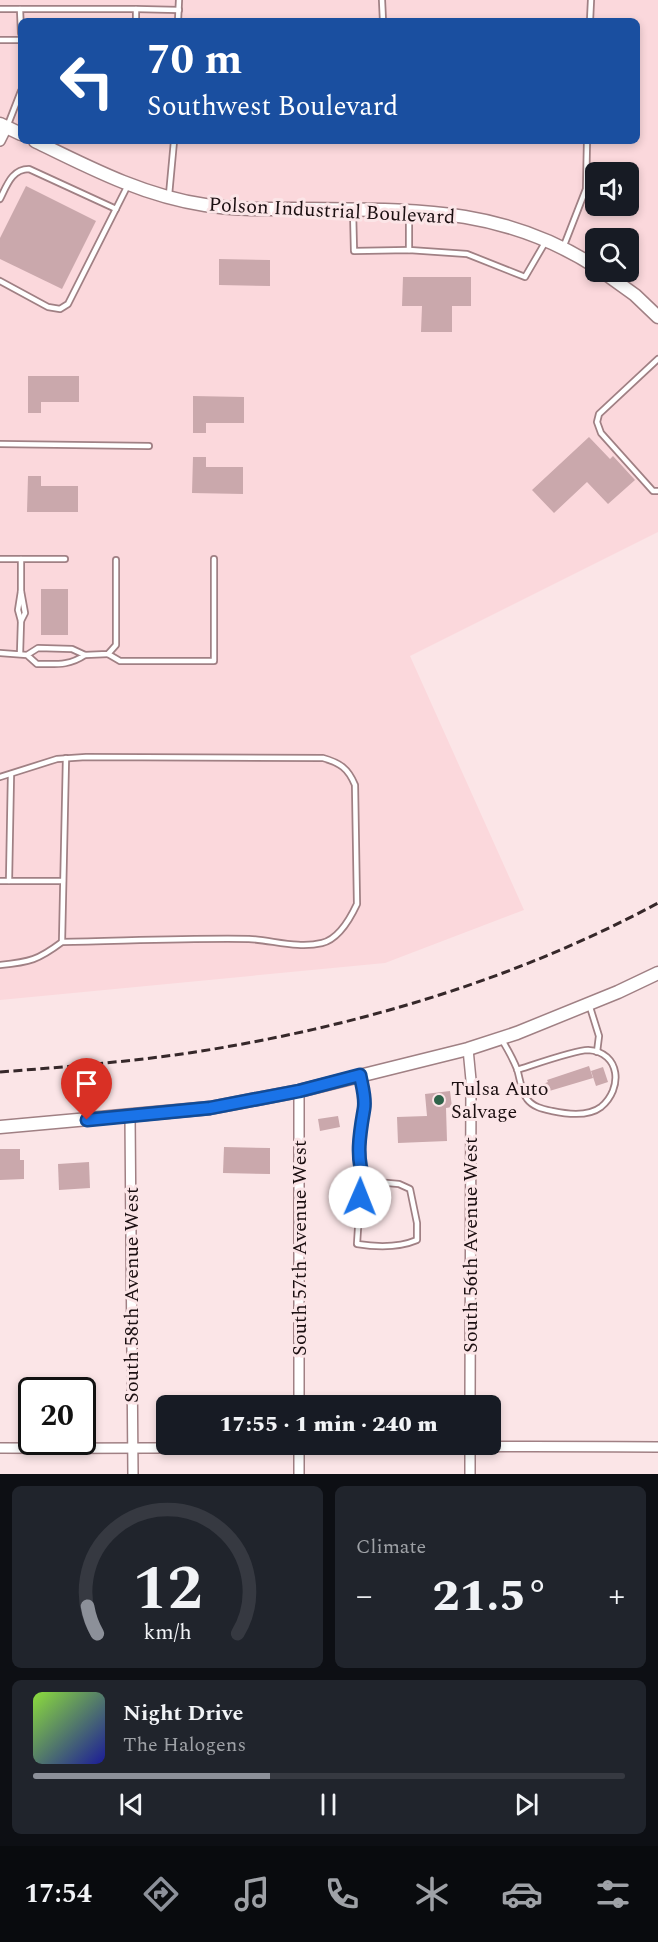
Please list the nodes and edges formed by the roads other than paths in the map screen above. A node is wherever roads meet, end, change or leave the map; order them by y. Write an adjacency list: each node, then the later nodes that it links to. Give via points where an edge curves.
1 (179, 0): 7 (lane)
2 (382, 0): 11 (lane)
3 (591, 0): 12 (lane)
4 (0, 9): 5 (lane)
5 (20, 9): 6 (lane); 8 (lane)
6 (136, 9): 7 (lane); 9 (lane)
7 (179, 10): 10 (lane)
8 (20, 18)
9 (136, 18)
10 (178, 18)
11 (383, 18)
12 (590, 18)
13 (0, 40): 14 (lane)
14 (18, 40)
15 (18, 97): 16 (lane)
16 (3, 125): 17 (street); 18 (street)
17 (18, 132)
18 (0, 141)
19 (41, 144): 22 (street, Polson Industrial Boulevard)
20 (174, 144): 23 (lane)
21 (587, 144): 29 (lane, via 586,189)
22 (128, 185): 23 (street, Polson Industrial Boulevard); 25 (lane)
23 (169, 198): 26 (street, Polson Industrial Boulevard, via 227,208)
24 (0, 199): 25 (lane, via 14,174 29,169)
25 (116, 209): 32 (lane, via 68,304 60,309 48,307)
26 (354, 210): 27 (street, Polson Industrial Boulevard); 30 (lane, via 354,251)
27 (409, 210): 28 (street, Polson Industrial Boulevard, via 476,218); 30 (lane)
28 (546, 240): 29 (street, Polson Industrial Boulevard); 30 (lane, via 525,277 467,254)
29 (563, 248): 31 (street, Polson Industrial Boulevard)
30 (409, 250)
31 (585, 261)
32 (0, 281)
33 (616, 282): 34 (street)
34 (658, 317)
35 (658, 359): 38 (lane, via 599,414 597,422 601,434 653,491)
36 (0, 444): 37 (lane)
37 (149, 446)
38 (658, 491)
39 (0, 559): 40 (lane)
40 (21, 559): 41 (lane); 45 (lane, via 25,613 21,621)
41 (65, 559)
42 (213, 559): 46 (lane, via 214,661 120,661)
43 (116, 560): 46 (lane, via 116,645)
44 (0, 653): 45 (lane)
45 (21, 654): 47 (lane)
46 (108, 654): 48 (lane)
47 (27, 655): 48 (lane, via 39,648 72,649); 48 (lane, via 37,664 74,663)
48 (85, 655)
49 (66, 758): 50 (lane); 54 (lane); 55 (lane, via 334,761 350,772 355,785 357,904 336,935 323,943 299,945 250,939)
50 (11, 774): 51 (lane); 53 (lane)
51 (0, 777)
52 (0, 881): 53 (lane)
53 (9, 881): 54 (lane)
54 (63, 881): 55 (lane)
55 (62, 942): 56 (lane, via 27,963)
56 (0, 965)
57 (658, 972): 58 (street)
58 (589, 1004): 59 (street); 61 (lane, via 598,1036)
59 (501, 1038): 60 (street); 62 (lane)
60 (468, 1049): 63 (street); 69 (street, South 56th Avenue West)
61 (597, 1052): 62 (lane, via 578,1052); 62 (lane, via 605,1054 614,1065 616,1080 608,1098 590,1112 559,1113 538,1107 527,1099)
62 (517, 1070)
63 (360, 1075): 64 (street); 67 (lane, via 364,1107 360,1122 361,1172)
64 (299, 1091): 65 (street, via 210,1108); 68 (street, South 57th Avenue West)
65 (130, 1116): 66 (street); 73 (street, South 58th Avenue West)
66 (0, 1127)
67 (365, 1181): 67 (lane, via 357,1244 405,1245 417,1240 410,1189)
68 (299, 1395)
69 (470, 1395)
70 (501, 1445): 71 (street)
71 (658, 1447)
72 (0, 1448): 73 (street)
73 (132, 1448): 74 (street); 77 (street, South 58th Avenue West)
74 (156, 1448)
75 (299, 1455): 78 (street)
76 (470, 1455): 79 (street)
77 (133, 1474)
78 (299, 1474)
79 (470, 1474)

